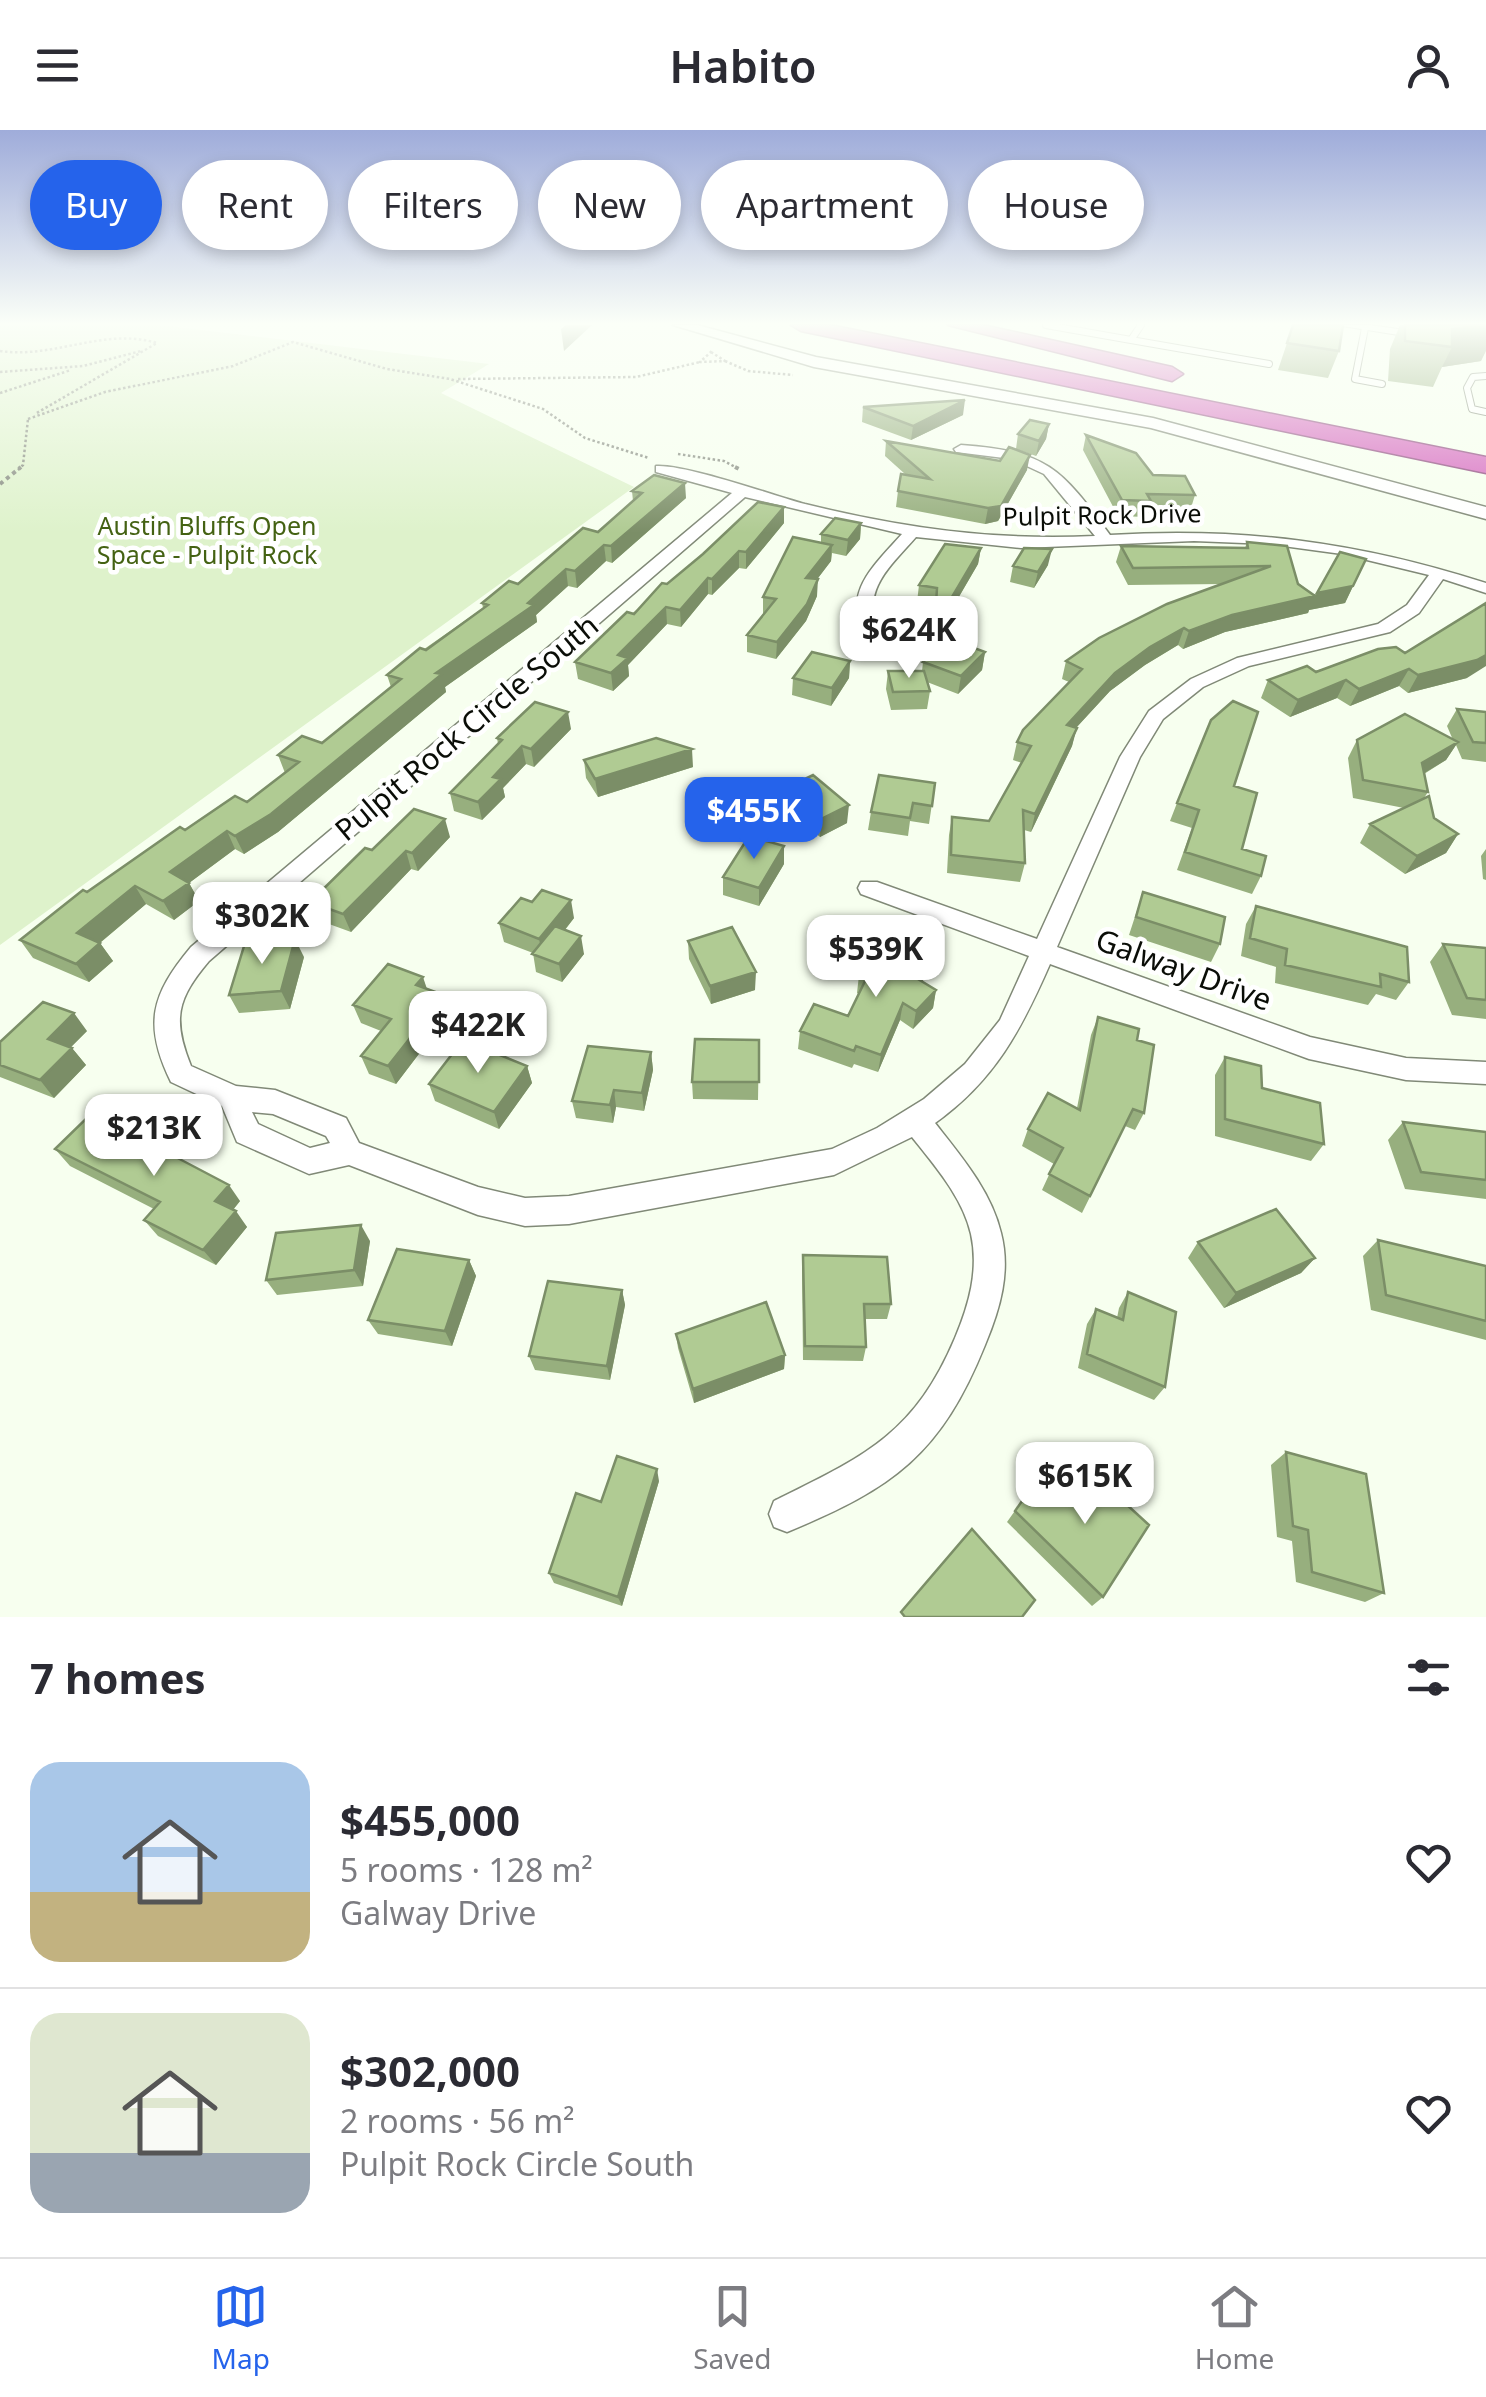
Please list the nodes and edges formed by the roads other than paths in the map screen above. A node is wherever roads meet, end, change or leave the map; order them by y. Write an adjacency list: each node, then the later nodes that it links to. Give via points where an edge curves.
1 (994, 394): 12 (main road, via 1153,423)
2 (1131, 394): 9 (highway)
3 (1232, 394): 7 (highway)
4 (1468, 396): 5 (lane); 6 (lane, via 1472,409)
5 (1486, 398)
6 (1486, 412)
7 (1486, 444)
8 (961, 449): 14 (street, via 1014,454 1050,468)
9 (1486, 465)
10 (661, 469): 11 (street, Pulpit Rock Drive)
11 (742, 492): 13 (street, Pulpit Rock Drive); 21 (street, Pulpit Rock Circle South, via 176,981 163,1033 182,1074)
12 (1486, 514)
13 (914, 530): 14 (street, Pulpit Rock Drive, via 1002,542); 17 (street, via 863,591 862,623)
14 (1106, 540): 15 (street, Pulpit Rock Drive, via 1270,540)
15 (1438, 573): 16 (street, Pulpit Rock Drive); 19 (street, Pulpit Rock Circle South, via 1413,609 1384,628 1243,662 1196,683 1156,715 1130,757)
16 (1486, 588)
17 (871, 644)
18 (869, 888): 19 (street, Galway Drive)
19 (1044, 952): 20 (street, Galway Drive, via 1309,1048 1406,1068); 22 (street, Pulpit Rock Circle South, via 992,1054)
20 (1486, 1074)
21 (233, 1098): 23 (street, Pulpit Rock Circle South, via 275,1102 336,1127); 23 (street, Pulpit Rock Circle South, via 247,1133 308,1162)
22 (918, 1123): 23 (street, Pulpit Rock Circle South, via 834,1162 569,1210 525,1212 478,1201); 24 (street, via 956,1170 980,1216 994,1266 984,1313 942,1404 906,1446)
23 (349, 1152)
24 (786, 1514)

